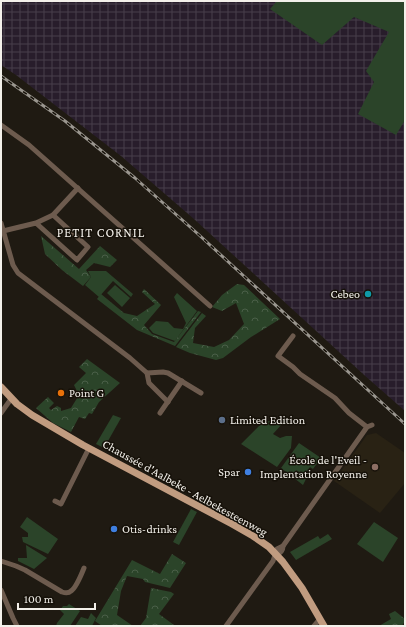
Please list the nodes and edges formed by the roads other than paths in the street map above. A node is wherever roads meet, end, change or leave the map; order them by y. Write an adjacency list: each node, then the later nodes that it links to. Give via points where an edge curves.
1 (1, 125): 2 (street, via 29,145)
2 (78, 188): 3 (street); 7 (street)
3 (53, 215): 4 (street); 4 (street, via 88,247 77,260)
4 (36, 223): 6 (street)
5 (1, 224): 6 (street)
6 (3, 231): 9 (street, via 13,265 18,273)
7 (210, 306)
8 (293, 336): 19 (street, via 278,356 369,426 283,546 282,551)
9 (147, 373): 10 (street, via 168,373); 14 (street, via 149,383)
10 (182, 381): 12 (street); 14 (street)
11 (1, 389): 13 (main road, Chaussée d'Aalbeke - Aelbekesteenweg)
12 (201, 393)
13 (11, 399): 15 (street); 17 (main road, Chaussée d'Aalbeke - Aelbekesteenweg, via 32,416)
14 (168, 402): 16 (street)
15 (1, 413)
16 (160, 413)
17 (89, 448): 18 (street, Chaussée d'Aalbeke - Aelbekesteenweg, via 61,504); 19 (main road, Chaussée d'Aalbeke - Aelbekesteenweg, via 253,536)
18 (54, 501)
19 (276, 555): 24 (main road, Chaussée d'Aalbeke - Aelbekesteenweg, via 302,588); 26 (street)
20 (1, 561): 21 (street, via 25,570 65,593 73,589)
21 (84, 568)
22 (1, 590): 23 (street)
23 (4, 602): 25 (street)
24 (322, 623): 27 (street)
25 (17, 626)
26 (226, 626)
27 (314, 626)

